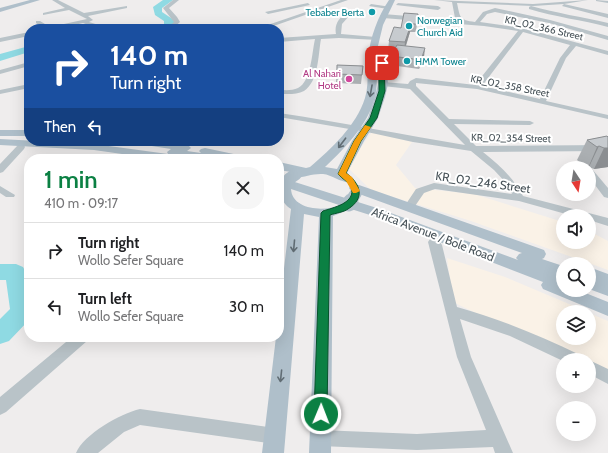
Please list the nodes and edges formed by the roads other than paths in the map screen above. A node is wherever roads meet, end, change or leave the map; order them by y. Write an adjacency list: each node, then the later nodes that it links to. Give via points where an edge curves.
1 (31, 0): 21 (main road)
2 (37, 0): 21 (main road)
3 (54, 0): 19 (street)
4 (177, 0): 37 (street, via 166,8 176,18 178,22)
5 (346, 0): 38 (street)
6 (436, 0): 9 (street)
7 (586, 0): 10 (street)
8 (598, 0): 13 (street)
9 (454, 1): 12 (street); 32 (street, via 458,18)
10 (567, 1): 16 (street)
11 (115, 2): 18 (street)
12 (513, 2): 16 (street); 26 (street, via 552,14)
13 (608, 2)
14 (314, 3): 23 (street)
15 (395, 3): 17 (street); 20 (street); 29 (main road)
16 (558, 4): 27 (street)
17 (371, 5)
18 (125, 7): 22 (street); 28 (street)
19 (70, 8): 24 (street); 28 (street)
20 (438, 8)
21 (0, 9)
22 (131, 10)
23 (268, 12)
24 (45, 14)
25 (347, 15): 43 (street, via 341,20)
26 (571, 16): 33 (street); 40 (street)
27 (608, 16)
28 (84, 18): 30 (street); 35 (street); 36 (street)
29 (388, 19): 32 (street, KR_02_366 Street); 47 (main road)
30 (91, 20)
31 (38, 22): 34 (street)
32 (464, 22): 39 (street, KR_02_366 Street)
33 (550, 22): 39 (street, via 495,10 485,13); 46 (street)
34 (41, 24)
35 (65, 24)
36 (95, 24)
37 (175, 24)
38 (274, 24)
39 (476, 24): 41 (street, KR_02_366 Street)
40 (608, 25)
41 (522, 30): 50 (street, KR_02_366 Street); 57 (street)
42 (24, 35): 48 (street)
43 (339, 36): 45 (street); 47 (street)
44 (385, 37): 54 (main road, via 381,49)
45 (318, 38): 49 (street); 59 (street, via 310,78 303,88)
46 (608, 38)
47 (376, 39): 65 (main road, one-way to 65, via 373,50 372,86)
48 (0, 40)
49 (284, 40)
50 (575, 43): 51 (street, KR_02_366 Street); 60 (street, via 563,58)
51 (608, 53)
52 (24, 65): 53 (street)
53 (0, 72)
54 (383, 84): 56 (street); 66 (main road, via 373,118)
55 (24, 87): 58 (street)
56 (412, 87): 57 (street, KR_02_358 Street, via 412,82 416,80); 63 (street)
57 (476, 87): 60 (street, KR_02_358 Street)
58 (0, 92)
59 (284, 92)
60 (542, 102): 62 (street, KR_02_358 Street)
61 (284, 117): 65 (street, KR_02_354 Street)
62 (608, 117)
63 (446, 121): 64 (street); 79 (street)
64 (530, 123)
65 (354, 128): 66 (street, KR_02_354 Street); 87 (main road, one-way to 87, via 337,149)
66 (366, 129): 79 (street, KR_02_354 Street); 86 (main road)
67 (0, 133): 68 (main road)
68 (24, 133)
69 (0, 136): 70 (main road)
70 (24, 138)
71 (0, 142): 72 (main road)
72 (24, 143)
73 (0, 146): 77 (main road)
74 (75, 146): 81 (main road)
75 (130, 146): 82 (main road)
76 (172, 146): 83 (main road)
77 (20, 147): 80 (main road); 85 (street)
78 (608, 148): 79 (street, KR_02_354 Street)
79 (474, 149): 94 (street, via 511,183)
80 (109, 154)
81 (145, 154)
82 (185, 154)
83 (218, 154)
84 (284, 169): 87 (main road, Africa Avenue / Bole Road)
85 (0, 170)
86 (343, 170): 87 (main road); 90 (main road); 91 (main road)
87 (296, 175): 97 (main road, via 288,199); 104 (main road, Africa Avenue / Bole Road); 106 (main road, Africa Avenue / Bole Road, via 375,212)
88 (596, 180): 93 (street)
89 (0, 189): 92 (street)
90 (355, 190): 91 (main road, Africa Avenue / Bole Road); 95 (main road, bridge)
91 (371, 193): 96 (main road, Africa Avenue / Bole Road)
92 (10, 195)
93 (608, 195)
94 (519, 198): 96 (street, KR_02_246 Street, via 434,186 420,191); 98 (street, KR_02_246 Street)
95 (347, 206): 99 (main road); 102 (main road, Africa Avenue / Bole Road, via 354,212)
96 (409, 207): 103 (main road, Africa Avenue / Bole Road)
97 (298, 208): 99 (main road); 119 (main road, one-way to 119)
98 (560, 209)
99 (326, 213): 121 (main road)
100 (596, 219): 101 (street)
101 (608, 222)
102 (434, 242): 112 (main road, Africa Avenue / Bole Road); 113 (street)
103 (556, 260)
104 (556, 269)
105 (596, 276): 107 (main road)
106 (556, 280)
107 (608, 280)
108 (596, 286): 109 (main road)
109 (608, 290)
110 (596, 296): 111 (main road)
111 (608, 300)
112 (608, 310)
113 (451, 311): 115 (street, via 532,338); 120 (street, via 464,357)
114 (76, 342): 118 (street)
115 (561, 353)
116 (596, 371): 117 (street)
117 (608, 377)
118 (0, 407)
119 (274, 444): 122 (street, via 140,417 123,424)
120 (501, 445): 121 (street, via 417,442)
121 (320, 446)
122 (84, 453)

